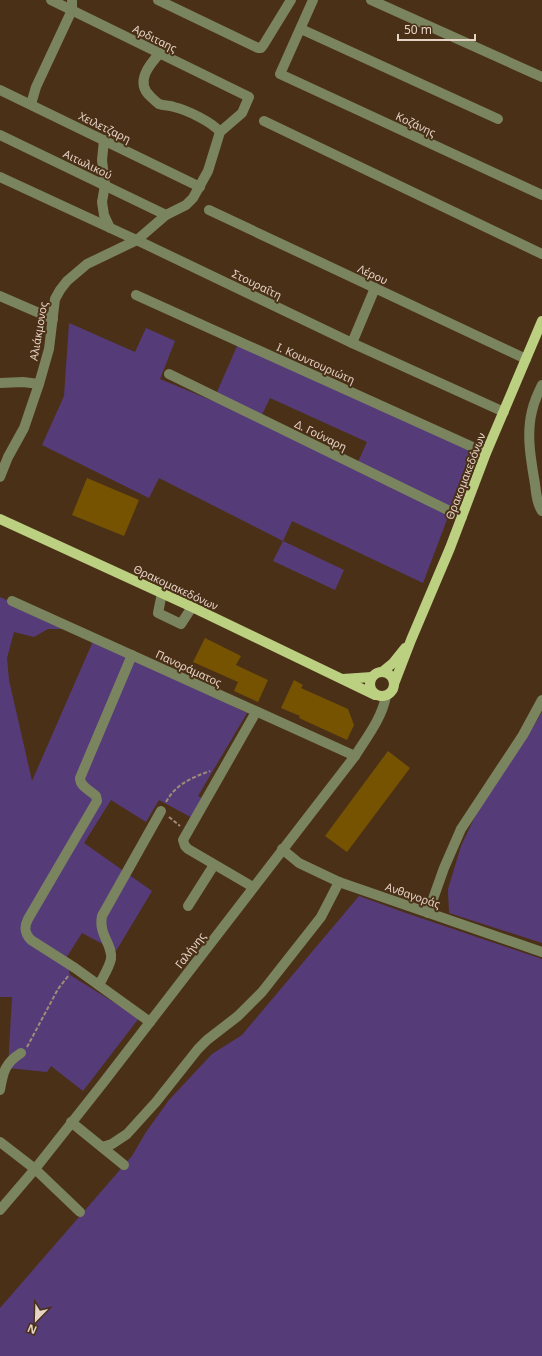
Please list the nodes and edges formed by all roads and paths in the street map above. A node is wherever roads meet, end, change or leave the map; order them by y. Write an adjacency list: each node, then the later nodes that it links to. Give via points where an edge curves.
1 (51, 0): 6 (street, Αρδιταης)
2 (158, 0): 3 (street, via 261,48)
3 (291, 0)
4 (313, 0): 7 (street)
5 (371, 0): 9 (street)
6 (72, 5): 8 (street, Αρδιταης); 11 (street)
7 (301, 29): 12 (street); 20 (street, Κοζάνης, via 280,74)
8 (160, 53): 14 (street, via 148,67 145,75 143,85 146,92 159,104 181,108 210,123); 14 (street, Αρδιταης, via 249,97 242,113)
9 (542, 77)
10 (0, 90): 11 (street, Χειλετζαρη)
11 (30, 104): 16 (street, Χειλετζαρη)
12 (498, 119)
13 (264, 121): 25 (street)
14 (220, 132): 19 (street, Αλιάκμονος, via 208,171)
15 (0, 135): 18 (street, Αιτωλικού)
16 (104, 140): 18 (street, via 102,160); 19 (street, Χειλετζαρη)
17 (0, 177): 23 (street, Στουραΐτη)
18 (106, 185): 22 (street, Αιτωλικού); 23 (street, via 102,202)
19 (200, 186): 22 (street, Αλιάκμονος, via 186,204)
20 (542, 195)
21 (209, 210): 26 (street, Λέρου)
22 (166, 215): 24 (street, Αλιάκμονος)
23 (110, 228): 24 (street, Στουραΐτη)
24 (137, 240): 29 (street, Αλιάκμονος, via 87,264 67,281 56,299); 31 (street, Στουραΐτη)
25 (542, 254)
26 (375, 288): 31 (street); 32 (street, Λέρου)
27 (0, 296): 29 (street)
28 (136, 296): 39 (street, Ι. Κουντουριώτη)
29 (53, 319): 35 (street, Αλιάκμονος, via 49,349)
30 (542, 321): 32 (main road, Θρακομακεδόνων)
31 (352, 343): 38 (street, Στουραΐτη)
32 (526, 360): 38 (main road, Θρακομακεδόνων)
33 (169, 374): 42 (street, Δ. Γούναρη)
34 (0, 383): 35 (street)
35 (39, 384): 40 (street, Αλιάκμονος, via 24,428)
36 (542, 385): 37 (street)
37 (538, 403): 41 (street, via 530,422 530,451 538,503)
38 (504, 412): 39 (main road, Θρακομακεδόνων)
39 (486, 453): 42 (main road, Θρακομακεδόνων)
40 (0, 477)
41 (542, 511)
42 (462, 518): 47 (main road, Θρακομακεδόνων)
43 (0, 520): 44 (main road, Θρακομακεδόνων)
44 (162, 593): 46 (main road, Θρακομακεδόνων); 46 (street, via 158,613 181,624)
45 (12, 601): 48 (street, Πανοράματος)
46 (192, 607): 51 (main road, Θρακομακεδόνων)
47 (411, 640): 49 (main road, Θρακομακεδόνων); 52 (main road, Θρακομακεδόνων)
48 (132, 655): 56 (street, Πανοράματος); 68 (street, via 80,778 82,786 96,796 97,801 25,929 31,940)
49 (382, 672): 50 (main road, Θρακομακεδόνων); 52 (main road, via 392,677)
50 (372, 677): 51 (main road, Θρακομακεδόνων); 53 (main road, via 369,685)
51 (341, 679): 53 (main road, Θρακομακεδόνων)
52 (394, 684): 54 (main road, Θρακομακεδόνων, via 393,690)
53 (375, 695): 54 (main road, Θρακομακεδόνων)
54 (386, 696): 57 (street, Γαλήνης, via 380,716)
55 (542, 700): 66 (street, via 523,735 471,812 444,868)
56 (256, 712): 57 (street, Πανοράματος); 58 (street)
57 (355, 756): 61 (street, Γαλήνης)
58 (225, 766): 59 (path, via 181,784 174,790); 60 (street)
59 (161, 811): 60 (path); 69 (street, via 102,916 101,928 111,957)
60 (188, 830): 62 (street, via 183,840 185,846)
61 (282, 849): 63 (street, Ανθαγοράς, via 299,863); 64 (street, Γαλήνης)
62 (214, 865): 64 (street); 65 (street)
63 (339, 882): 66 (street, Ανθαγοράς); 75 (street, via 321,917 262,992 238,1016 198,1048 127,1134 112,1144)
64 (253, 887): 70 (street, Γαλήνης)
65 (188, 906)
66 (428, 913): 67 (street, Ανθαγοράς)
67 (542, 952)
68 (75, 968): 69 (street); 71 (path, via 58,989)
69 (99, 985): 70 (street)
70 (150, 1022): 73 (street, Γαλήνης)
71 (21, 1054): 72 (street, via 11,1060 6,1068)
72 (0, 1090)
73 (71, 1122): 75 (street); 77 (street, Γαλήνης)
74 (0, 1142): 77 (street)
75 (102, 1146): 76 (street)
76 (124, 1165)
77 (35, 1169): 78 (street, Γαλήνης); 79 (street)
78 (0, 1210)
79 (80, 1212)

